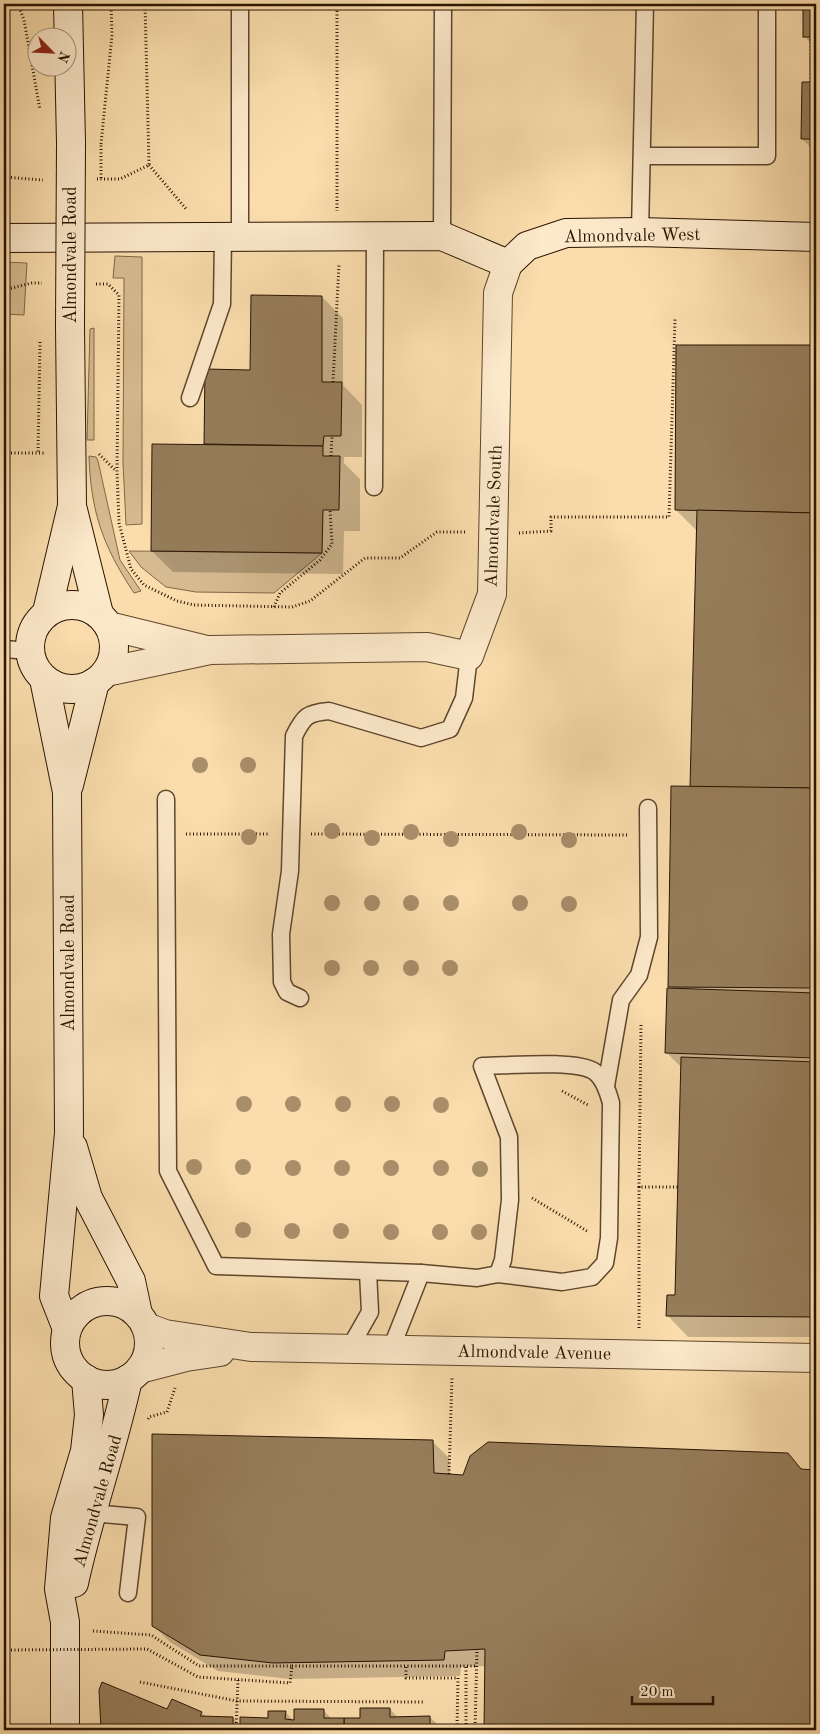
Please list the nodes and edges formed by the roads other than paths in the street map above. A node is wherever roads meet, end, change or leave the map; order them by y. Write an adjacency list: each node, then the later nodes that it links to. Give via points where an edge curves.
1 (68, 4): 16 (street, Almondvale Road, bridge)
2 (240, 4): 9 (lane)
3 (443, 4): 10 (lane)
4 (645, 4): 6 (lane)
5 (767, 4): 6 (lane, via 767,156)
6 (643, 156): 7 (lane)
7 (640, 232): 11 (street, Almondvale West); 13 (street, Almondvale West, via 566,233 527,246)
8 (375, 235): 9 (street); 10 (street); 15 (lane)
9 (232, 236): 12 (street); 14 (lane, via 222,304)
10 (442, 236): 13 (street)
11 (816, 237)
12 (4, 238)
13 (508, 264): 21 (street, Almondvale South, via 498,293 492,594)
14 (190, 398)
15 (374, 487)
16 (72, 506): 17 (street, Almondvale Road); 18 (street, Almondvale Road)
17 (47, 612): 18 (street, via 73,604 87,607); 19 (street)
18 (104, 620): 20 (street); 22 (street, via 113,642 113,659)
19 (17, 650): 23 (street)
20 (210, 650): 21 (street, via 427,647); 22 (street)
21 (469, 656): 27 (lane, via 464,698 450,729 421,738 329,711 313,712 302,720 292,744 290,870 281,934 282,982 287,992)
22 (100, 677): 23 (street, via 82,688 70,690); 24 (street, Almondvale Road)
23 (44, 679): 24 (street, Almondvale Road)
24 (67, 792): 29 (street, Almondvale Road)
25 (166, 799): 30 (lane, via 168,1171 216,1266)
26 (648, 808): 28 (lane, via 649,937 639,975 622,998)
27 (300, 998)
28 (606, 1086): 32 (lane, via 611,1103 605,1263 592,1278 562,1282); 32 (lane, via 595,1072 578,1065 482,1066 509,1137 509,1195 503,1260)
29 (68, 1133): 33 (street, Almondvale Road, via 88,1198 131,1281); 34 (street, Almondvale Road, via 54,1296)
30 (368, 1272): 31 (lane); 36 (lane, via 370,1312)
31 (421, 1273): 32 (lane, via 477,1278); 37 (lane)
32 (498, 1274)
33 (142, 1320): 34 (street, via 125,1304 107,1300 88,1305 78,1312); 35 (street, Almondvale Avenue, via 165,1334); 39 (street, via 148,1352)
34 (67, 1329): 40 (street, via 66,1353 71,1364)
35 (251, 1348): 36 (street, Almondvale Avenue); 39 (street, Almondvale Avenue, via 186,1357)
36 (349, 1349): 37 (street, Almondvale Avenue)
37 (392, 1349): 38 (street, Almondvale Avenue)
38 (816, 1358)
39 (134, 1374): 40 (street, via 103,1385); 41 (street, Almondvale Road)
40 (86, 1379): 43 (street, Almondvale Road, via 89,1415 85,1452 65,1518 59,1589)
41 (91, 1513): 42 (lane, via 137,1517); 43 (street, Almondvale Road)
42 (128, 1593)
43 (76, 1626): 44 (street, Almondvale Road)
44 (65, 1730)

